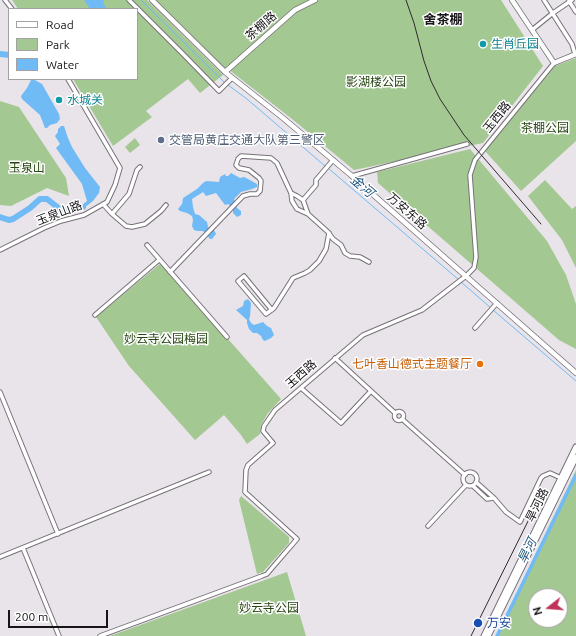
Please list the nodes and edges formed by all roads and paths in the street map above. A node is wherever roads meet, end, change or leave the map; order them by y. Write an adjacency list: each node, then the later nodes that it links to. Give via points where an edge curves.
1 (5, 0): 8 (street)
2 (129, 0): 9 (street)
3 (152, 0): 16 (street, 万安东路)
4 (315, 0): 16 (street, 茶棚路, via 295,10)
5 (512, 0): 13 (street)
6 (544, 0): 12 (street)
7 (570, 1): 11 (street); 12 (street)
8 (11, 8)
9 (137, 8)
10 (138, 9): 17 (street, via 219,91)
11 (576, 12)
12 (553, 13): 13 (street); 14 (street, via 572,44)
13 (532, 30): 15 (street)
14 (575, 54): 15 (street)
15 (554, 63): 35 (street, 玉西路, via 475,160 470,175 476,257 474,268)
16 (225, 72): 17 (street, 万安东路)
17 (232, 78): 20 (street, 万安东路)
18 (69, 80): 25 (street, via 120,168)
19 (467, 144): 22 (street)
20 (333, 160): 22 (street, 万安东路); 24 (street)
21 (140, 166): 27 (street, via 129,194)
22 (352, 176): 35 (street, 万安东路)
23 (292, 193): 24 (street); 28 (street, via 292,201 297,208); 34 (street, via 277,163 271,158 241,156 236,165 249,170 259,178 260,191 243,196)
24 (303, 200): 28 (street)
25 (104, 204): 27 (street); 31 (street, 玉泉山路, via 84,215 44,228)
26 (166, 205): 27 (street, via 154,218 139,226 126,226)
27 (112, 214)
28 (308, 214): 29 (street)
29 (329, 233): 33 (street, via 345,253); 37 (street, via 326,249 319,261 310,270 293,278)
30 (146, 245): 32 (street)
31 (0, 250)
32 (159, 260): 34 (street); 38 (street)
33 (368, 262)
34 (170, 272): 40 (street)
35 (464, 278): 36 (street, 万安东路); 41 (street, 玉西路, via 422,310 363,334)
36 (493, 307): 39 (street); 42 (street, 万安东路)
37 (272, 310): 37 (street, via 266,314 238,281 244,276)
38 (94, 315)
39 (474, 328)
40 (227, 337)
41 (335, 358): 43 (street, 玉西路); 44 (street)
42 (576, 373)
43 (301, 388): 44 (street, via 341,423); 58 (street, 玉西路, via 275,410 264,426 263,431 273,443 248,465 244,486 245,492 296,539 267,574)
44 (371, 390): 49 (street, via 395,413 402,413 402,419)
45 (0, 392): 54 (street)
46 (576, 447): 50 (main road, 旱河路)
47 (576, 457): 60 (main road, 旱河路)
48 (209, 472): 54 (street)
49 (465, 475): 51 (street, via 463,482); 52 (street, via 473,473 476,476)
50 (561, 478): 52 (street, via 550,473 541,478 520,522); 59 (main road, 旱河路)
51 (466, 484): 52 (street); 53 (street)
52 (474, 484)
53 (428, 526)
54 (58, 534): 55 (street)
55 (23, 548): 56 (street); 57 (street)
56 (0, 557)
57 (59, 636)
58 (100, 636)
59 (484, 636)
60 (488, 636)

